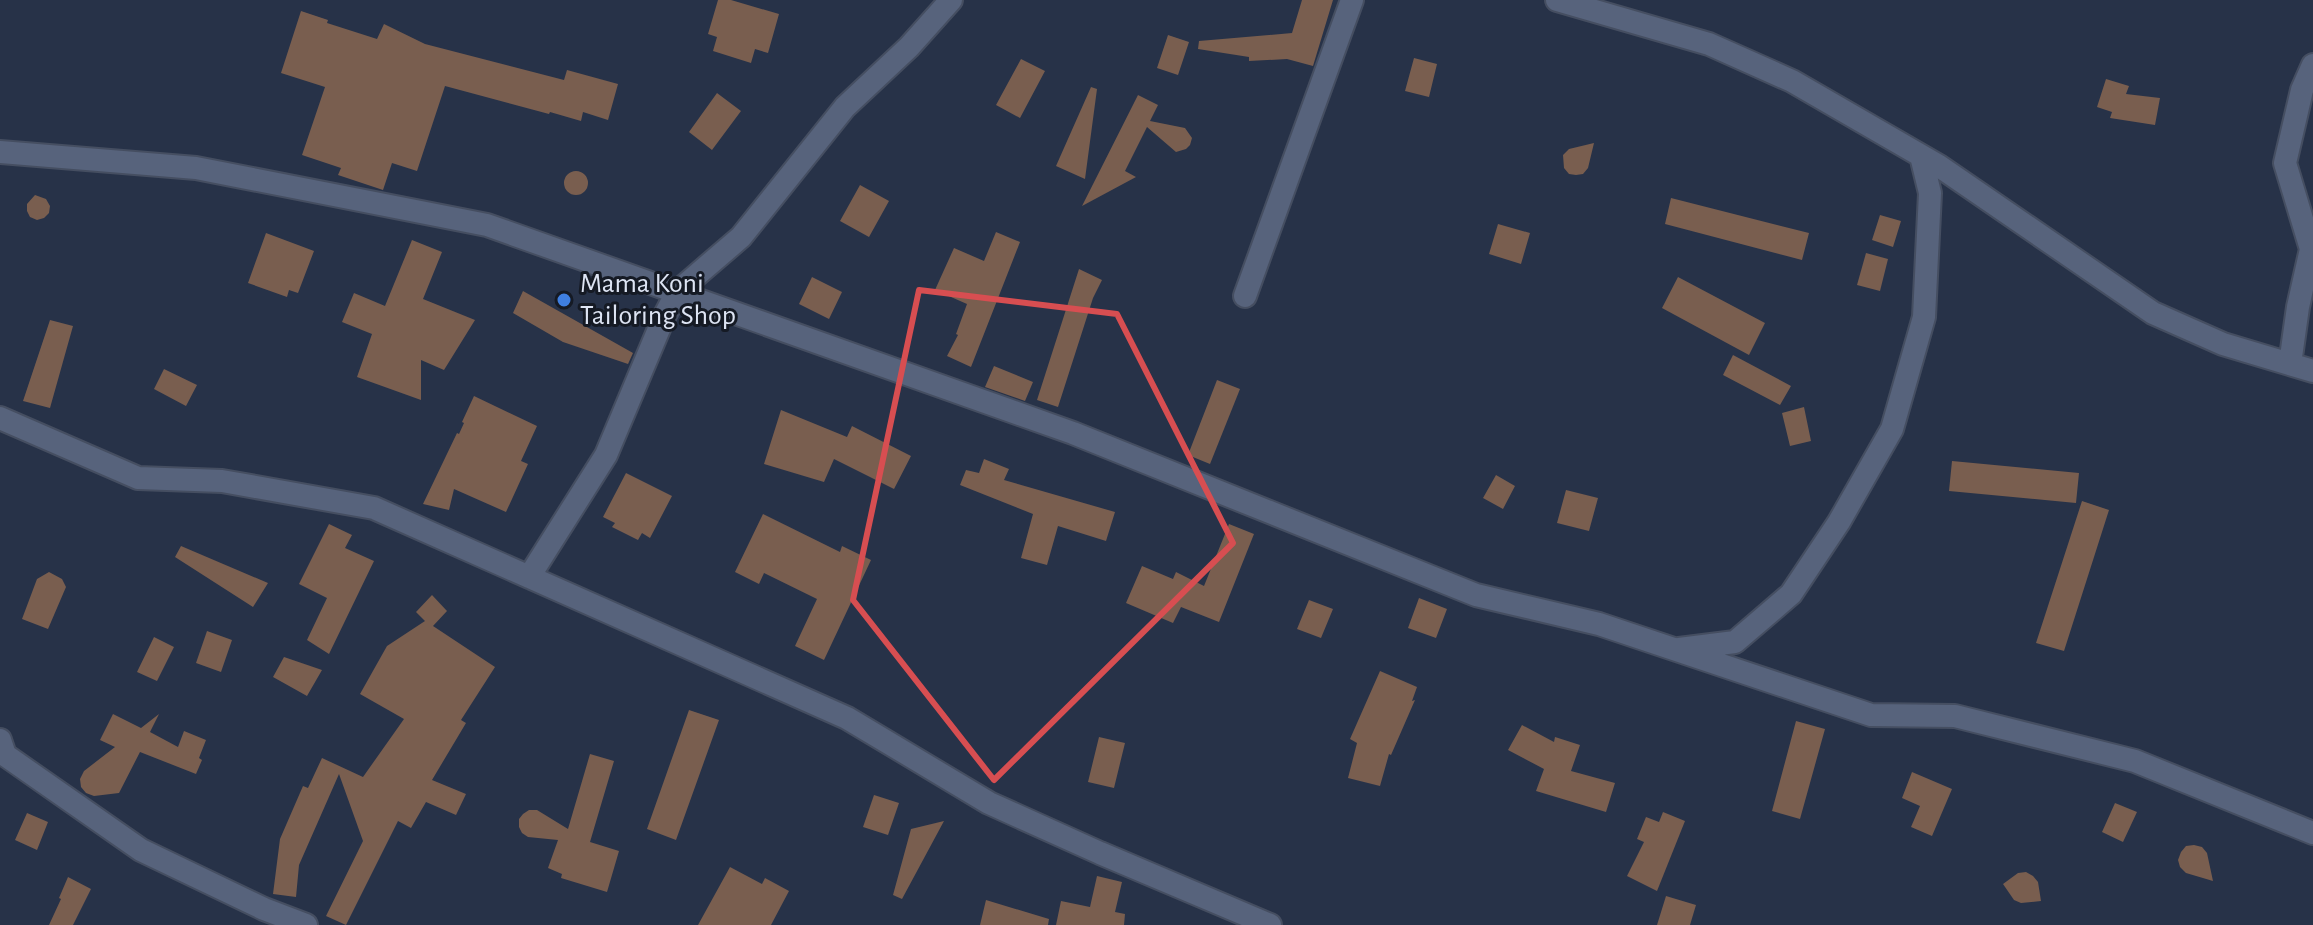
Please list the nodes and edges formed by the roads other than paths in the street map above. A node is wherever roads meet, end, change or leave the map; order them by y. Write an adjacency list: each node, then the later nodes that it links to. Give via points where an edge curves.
1 (951, 0): 7 (street, via 845,107 741,237)
2 (1352, 0): 8 (street)
3 (1557, 0): 6 (street, via 1709,44 1792,81)
4 (2313, 65): 9 (street, via 2285,163 2311,249)
5 (0, 152): 7 (street, via 196,168 487,225)
6 (1921, 156): 9 (street, via 2153,313 2223,344); 13 (street, via 1930,193 1924,317 1892,429 1791,594 1735,642)
7 (677, 292): 12 (street, via 606,455); 13 (street, via 1073,433 1476,595 1599,624)
8 (1245, 296)
9 (2290, 364): 10 (street)
10 (2313, 371)
11 (0, 418): 12 (street, via 138,478 222,481 374,508)
12 (529, 577): 17 (street, via 847,718 989,803)
13 (1674, 650): 15 (street, via 1871,715 1955,716 2135,761)
14 (0, 740): 16 (street, via 5,755 141,850)
15 (2313, 833)
16 (306, 925)
17 (1270, 925)

